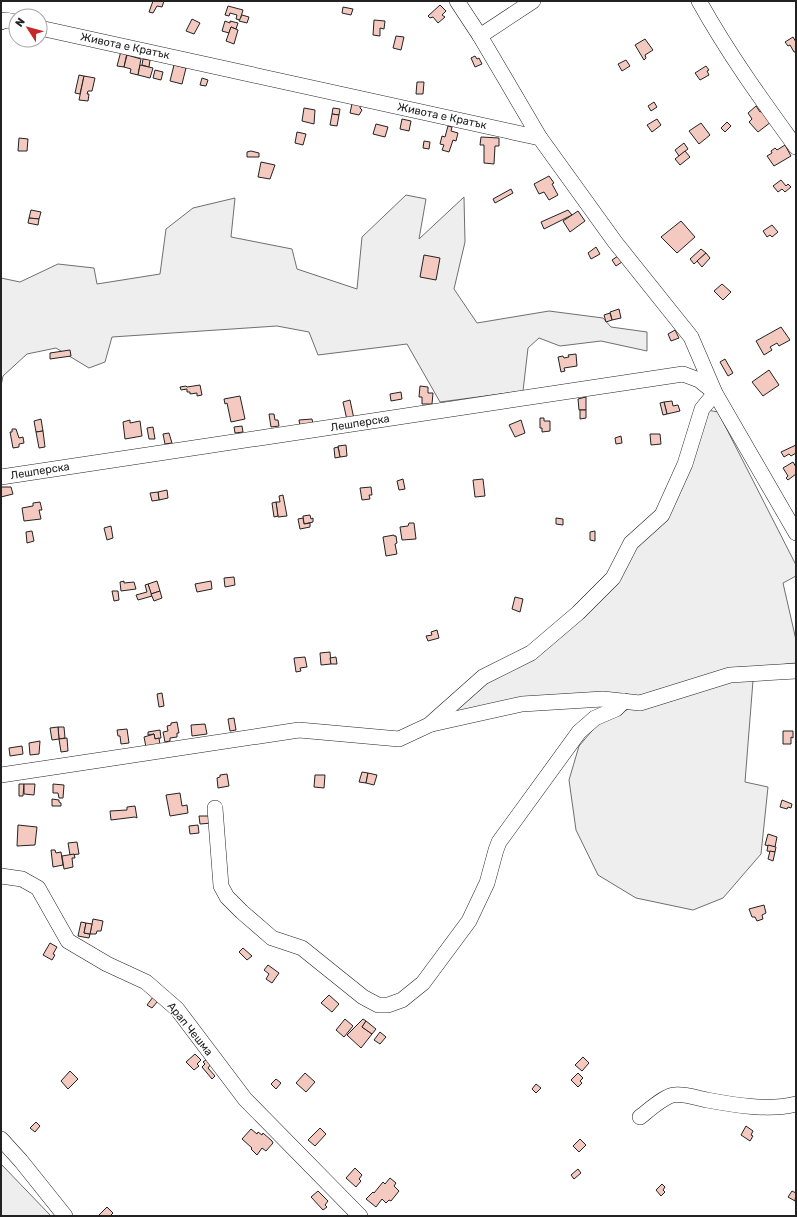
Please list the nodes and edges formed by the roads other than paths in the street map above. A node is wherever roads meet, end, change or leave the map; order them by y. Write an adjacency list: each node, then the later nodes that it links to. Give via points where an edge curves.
1 (457, 1): 5 (street)
2 (533, 1): 5 (street)
3 (699, 1): 7 (street, via 733,59)
4 (48, 30): 6 (street, Живота е Кратък)
5 (480, 36): 6 (street)
6 (540, 138): 8 (street, via 615,242 691,337)
7 (796, 147)
8 (715, 393): 9 (street, Лешперска, via 698,380 683,374); 10 (street); 13 (street, via 702,409 685,464 662,515 631,543 613,578 578,613 531,653 483,678)
9 (1, 477)
10 (796, 533)
11 (796, 671): 12 (street, via 730,675 640,702)
12 (624, 701): 13 (street, via 603,699 522,704); 15 (street, via 595,718 580,732 499,842 487,884 456,939 423,983 402,1000 388,1005 378,1005 363,997 302,948 272,938 227,897 221,886)
13 (429, 725): 14 (street, via 399,739 299,730)
14 (1, 774)
15 (216, 808)
16 (1, 876): 21 (street, Арап Чешма, via 22,879 38,888 68,941 107,964 146,982 177,1009 245,1099)
17 (796, 1104): 18 (street, via 751,1107 673,1095)
18 (640, 1117)
19 (1, 1139): 20 (street)
20 (65, 1216)
21 (360, 1216)

